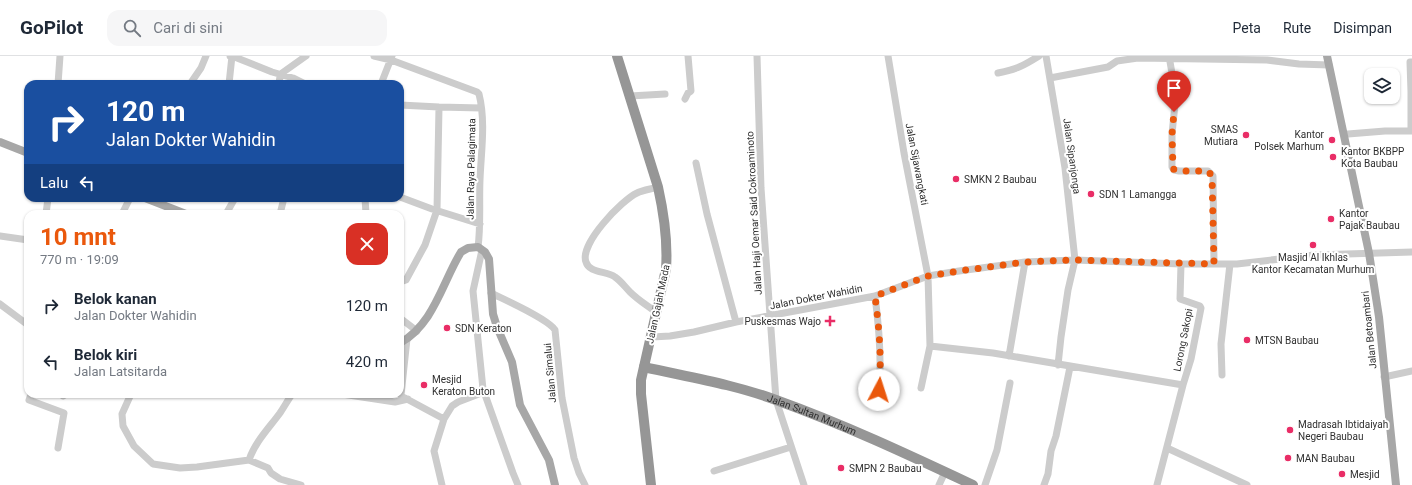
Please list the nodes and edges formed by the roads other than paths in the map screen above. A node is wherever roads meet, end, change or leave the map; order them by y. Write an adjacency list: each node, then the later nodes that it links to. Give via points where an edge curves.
1 (60, 56): 22 (street)
2 (206, 56): 23 (street)
3 (231, 56): 20 (street); 24 (street)
4 (306, 56): 20 (street)
5 (374, 56): 16 (street)
6 (617, 56): 29 (highway, Jalan Gajah Mada)
7 (688, 56): 30 (street, via 691,91)
8 (757, 56): 61 (street, Jalan Haji Oemar Said Cokroaminoto, via 761,188)
9 (888, 56): 55 (street, Jalan Sijawangkati)
10 (1039, 56): 19 (street, via 1026,65)
11 (1046, 56): 21 (street, Jalan Sipanjonga)
12 (1327, 56): 18 (main road, Jalan Betoambari)
13 (1332, 56): 35 (main road, Jalan Betoambari)
14 (1138, 57): 15 (street); 21 (street, via 1117,61 1108,67)
15 (1169, 57): 18 (street); 53 (street, via 1175,104 1172,167 1178,171 1208,171 1212,176)
16 (391, 58): 27 (street); 33 (street, Jalan Raya Palagimata, via 477,92)
17 (1412, 62): 34 (street)
18 (1329, 65): 49 (main road, Jalan Betoambari)
19 (998, 73)
20 (281, 74): 25 (street); 26 (street)
21 (1050, 78): 50 (street, Jalan Sipanjonga, via 1065,168)
22 (58, 80)
23 (193, 80)
24 (229, 80)
25 (280, 80)
26 (297, 80)
27 (383, 80)
28 (665, 94): 29 (street)
29 (630, 96): 39 (highway, Jalan Gajah Mada)
30 (685, 100)
31 (404, 105): 32 (street)
32 (439, 107): 33 (street); 43 (street)
33 (481, 108): 44 (street, Jalan Raya Palagimata, via 483,127)
34 (1411, 131): 35 (street)
35 (1348, 134): 49 (main road, Jalan Betoambari)
36 (0, 142): 37 (main road)
37 (24, 151)
38 (696, 163): 64 (street)
39 (658, 188): 60 (highway, Jalan Gajah Mada, via 663,208 667,254); 60 (street, via 637,193 611,214 592,238 585,256 586,262 593,269 614,277)
40 (404, 198): 43 (street)
41 (157, 202): 42 (main road)
42 (176, 210)
43 (437, 210): 44 (street); 56 (street, via 425,245)
44 (480, 224): 47 (street, Jalan Raya Palagimata)
45 (0, 236): 46 (street)
46 (24, 239)
47 (480, 249): 57 (main road, via 489,259); 65 (main road, via 468,248 461,252 434,306); 80 (street, Jalan Raya Palagimata, via 472,291)
48 (1412, 252): 49 (street, Jalan Dokter Wahidin)
49 (1372, 253): 54 (street, Jalan Dokter Wahidin, via 1314,255); 75 (main road, Jalan Betoambari)
50 (1075, 260): 51 (street, Jalan Dokter Wahidin); 52 (street, Jalan Dokter Wahidin); 70 (street, Jalan Sipanjonga)
51 (1025, 262): 55 (street, Jalan Dokter Wahidin); 69 (street)
52 (1181, 264): 53 (street, Jalan Dokter Wahidin); 77 (street, Lorong Sakopi, via 1180,300 1201,308)
53 (1214, 264): 54 (street, Jalan Dokter Wahidin)
54 (1230, 264): 74 (street, via 1221,344)
55 (928, 276): 58 (street, Jalan Dokter Wahidin); 68 (street, Jalan Sijawangkati)
56 (404, 281)
57 (492, 293): 98 (main road, via 493,314 512,362 520,405 549,460); 99 (street, Jalan Simalui, via 545,320 555,330 562,398 574,458)
58 (875, 296): 61 (street, Jalan Dokter Wahidin); 79 (street, via 881,368)
59 (0, 304): 63 (street)
60 (657, 313): 66 (highway, Jalan Gajah Mada)
61 (769, 316): 64 (street, Jalan Dokter Wahidin); 87 (street, Jalan Haji Oemar Said Cokroaminoto)
62 (404, 321): 65 (street)
63 (24, 322)
64 (736, 322): 66 (street, Jalan Dokter Wahidin, via 694,332)
65 (417, 331): 67 (main road)
66 (652, 337): 71 (highway, Jalan Gajah Mada)
67 (404, 340)
68 (930, 346): 69 (street); 78 (street, Jalan Sijawangkati)
69 (1009, 356): 70 (street)
70 (1058, 365): 72 (street)
71 (644, 367): 87 (highway, Jalan Sultan Murhum, via 740,388); 100 (highway, Jalan Gajah Mada, via 641,394)
72 (1070, 367): 77 (street); 105 (street)
73 (1412, 371): 75 (street)
74 (1222, 375)
75 (1387, 376): 108 (main road, Jalan Betoambari); 109 (main road, Jalan Betoambari)
76 (1010, 383): 104 (street, via 997,450)
77 (1183, 386): 91 (street)
78 (920, 388)
79 (879, 390)
80 (484, 392): 88 (street, via 452,406); 97 (street, Jalan Raya Palagimata)
81 (404, 397): 86 (street)
82 (30, 398): 90 (street, via 29,400 64,413)
83 (129, 398): 92 (street, via 122,414 123,426 138,452 154,464 180,468)
84 (289, 398): 92 (street)
85 (368, 398): 86 (street, via 395,402)
86 (408, 399): 88 (street)
87 (776, 400): 89 (street, Jalan Haji Oemar Said Cokroaminoto); 94 (highway, Jalan Sultan Murhum)
88 (444, 419): 96 (street, via 434,451)
89 (790, 447): 93 (street); 101 (street, Jalan Haji Oemar Said Cokroaminoto)
90 (58, 448)
91 (1167, 448): 106 (street); 107 (street)
92 (249, 460): 95 (street, via 268,468 280,479)
93 (714, 471)
94 (945, 472): 102 (street); 103 (highway, Jalan Sultan Murhum)
95 (301, 485)
96 (442, 485)
97 (518, 485)
98 (555, 485)
99 (586, 485)
100 (651, 485)
101 (804, 485)
102 (939, 485)
103 (973, 485)
104 (986, 485)
105 (1044, 485)
106 (1156, 485)
107 (1247, 485)
108 (1396, 485)
109 (1401, 485)

